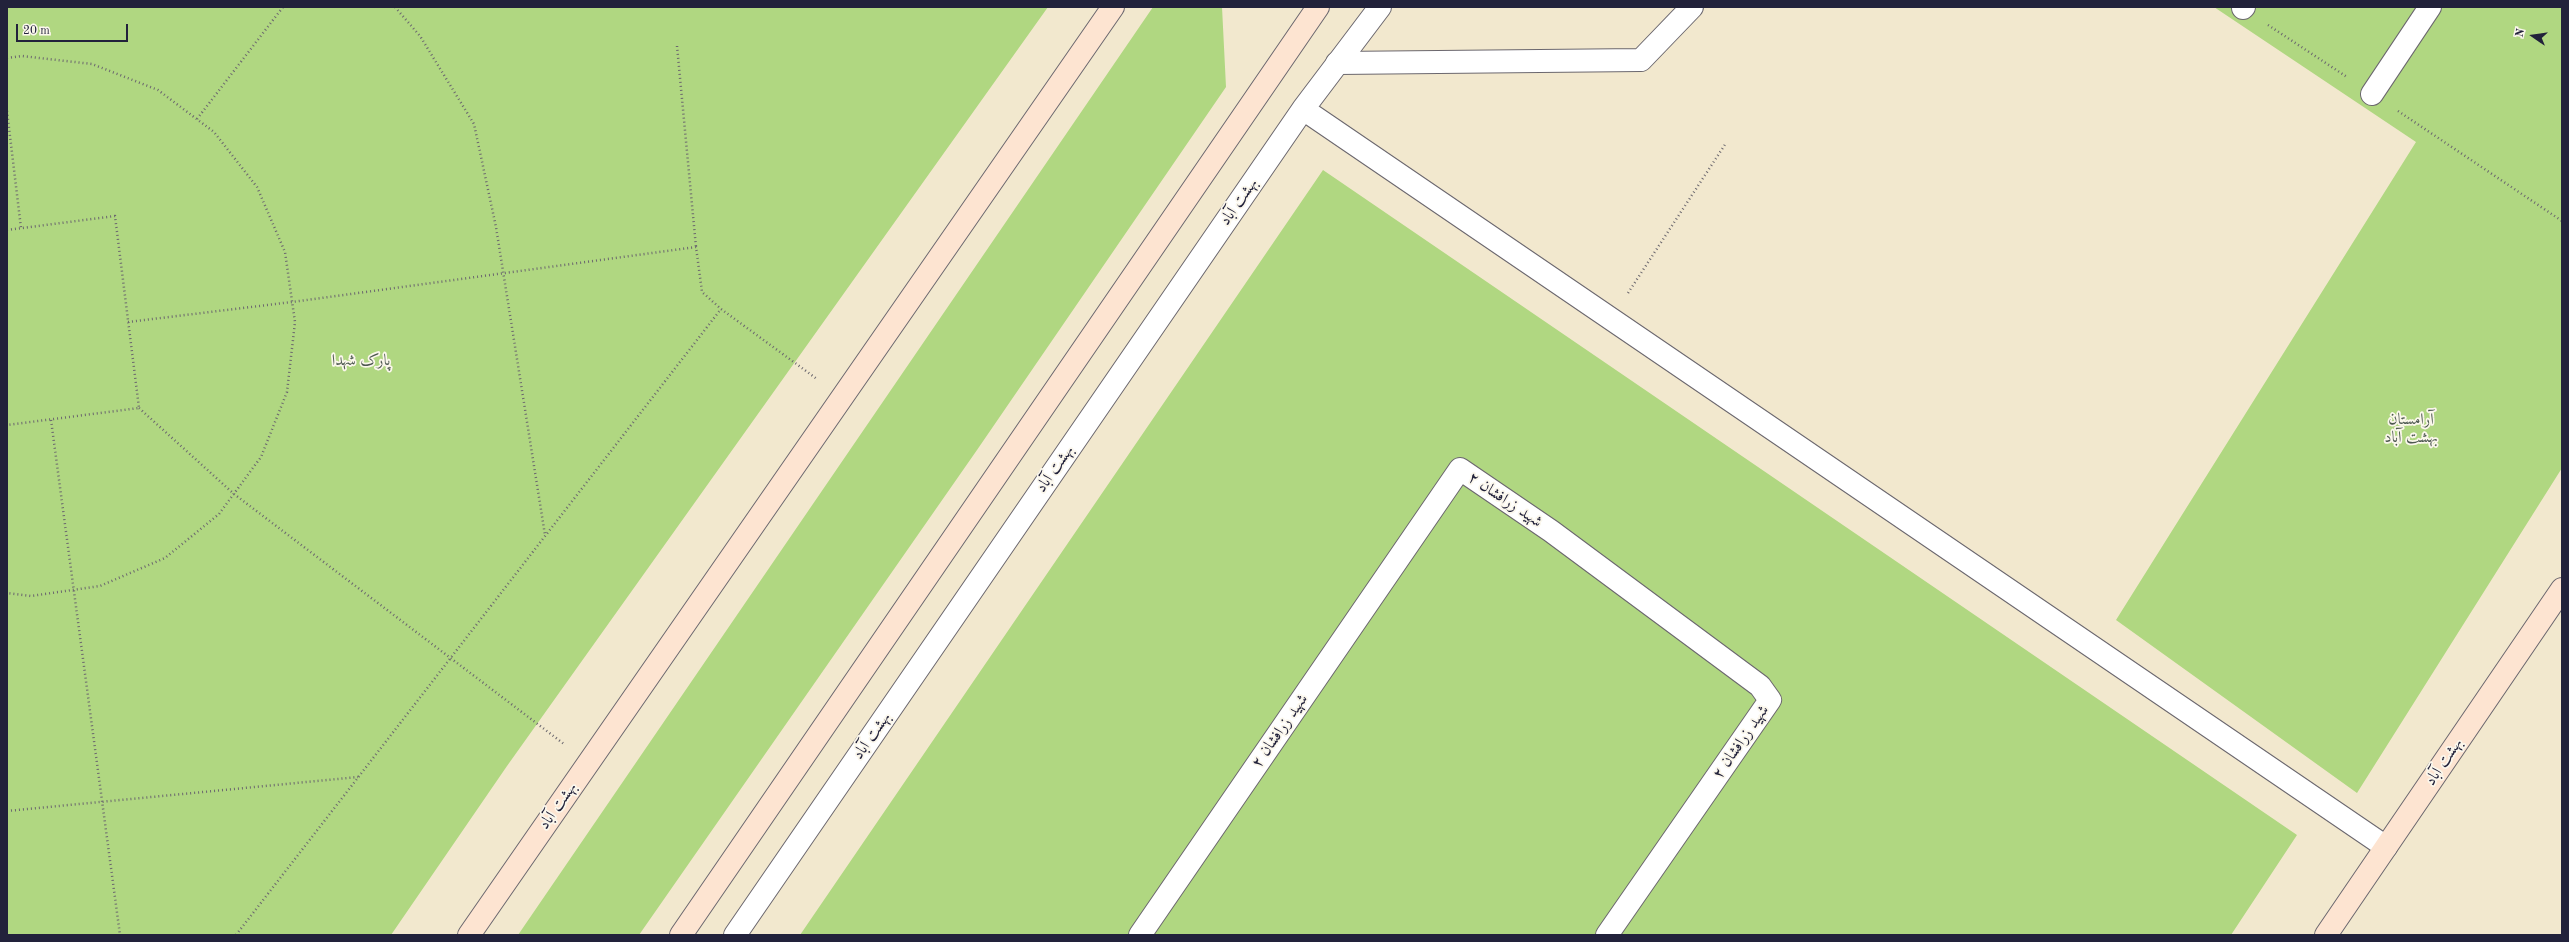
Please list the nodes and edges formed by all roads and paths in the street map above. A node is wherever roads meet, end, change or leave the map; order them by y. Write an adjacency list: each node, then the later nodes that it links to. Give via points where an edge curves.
1 (283, 7): 15 (path)
2 (395, 7): 21 (path, via 420,36 474,124)
3 (1113, 7): 26 (street, بهشت آباد)
4 (1318, 7): 44 (street)
5 (1380, 7): 11 (street, بهشت آباد)
6 (1692, 7): 11 (street, via 1641,60)
7 (2430, 7): 12 (street)
8 (2243, 8): 12 (path)
9 (677, 46): 20 (path)
10 (7, 58): 15 (path, via 22,56 92,64 158,90)
11 (1337, 63): 13 (street, بهشت آباد)
12 (2372, 94): 17 (path)
13 (1303, 109): 24 (street); 45 (street, بهشت آباد)
14 (7, 111): 18 (path)
15 (196, 119): 22 (path, via 214,132 257,187 285,252)
16 (1726, 143): 24 (path)
17 (2562, 221)
18 (21, 228): 19 (path); 25 (path, via 115,216)
19 (7, 230)
20 (696, 247): 21 (path); 23 (path, via 702,292)
21 (503, 274): 22 (path); 31 (path)
22 (292, 302): 25 (path); 30 (path, via 295,322 287,392 261,457)
23 (721, 308): 26 (path); 31 (path)
24 (1611, 319): 40 (street)
25 (128, 322): 27 (path)
26 (842, 397): 36 (street, بهشت آباد)
27 (139, 408): 28 (path); 30 (path)
28 (51, 420): 29 (path); 32 (path)
29 (7, 425)
30 (234, 494): 32 (path, via 219,514 165,558 100,586); 35 (path)
31 (545, 535): 35 (path)
32 (75, 590): 33 (path, via 30,596); 38 (path)
33 (7, 593)
34 (2560, 598): 40 (street, بهشت آباد)
35 (450, 658): 36 (path); 37 (path)
36 (588, 762): 43 (street, بهشت آباد)
37 (359, 777): 38 (path); 42 (path)
38 (102, 802): 39 (path); 41 (path)
39 (7, 810)
40 (2386, 847): 48 (street, بهشت آباد)
41 (120, 935)
42 (236, 935)
43 (468, 935)
44 (681, 935)
45 (735, 935)
46 (1140, 935): 47 (street, شهید زرافشان ۲, via 1460,469 1551,531 1760,686 1770,700)
47 (1607, 935)
48 (2326, 935)

